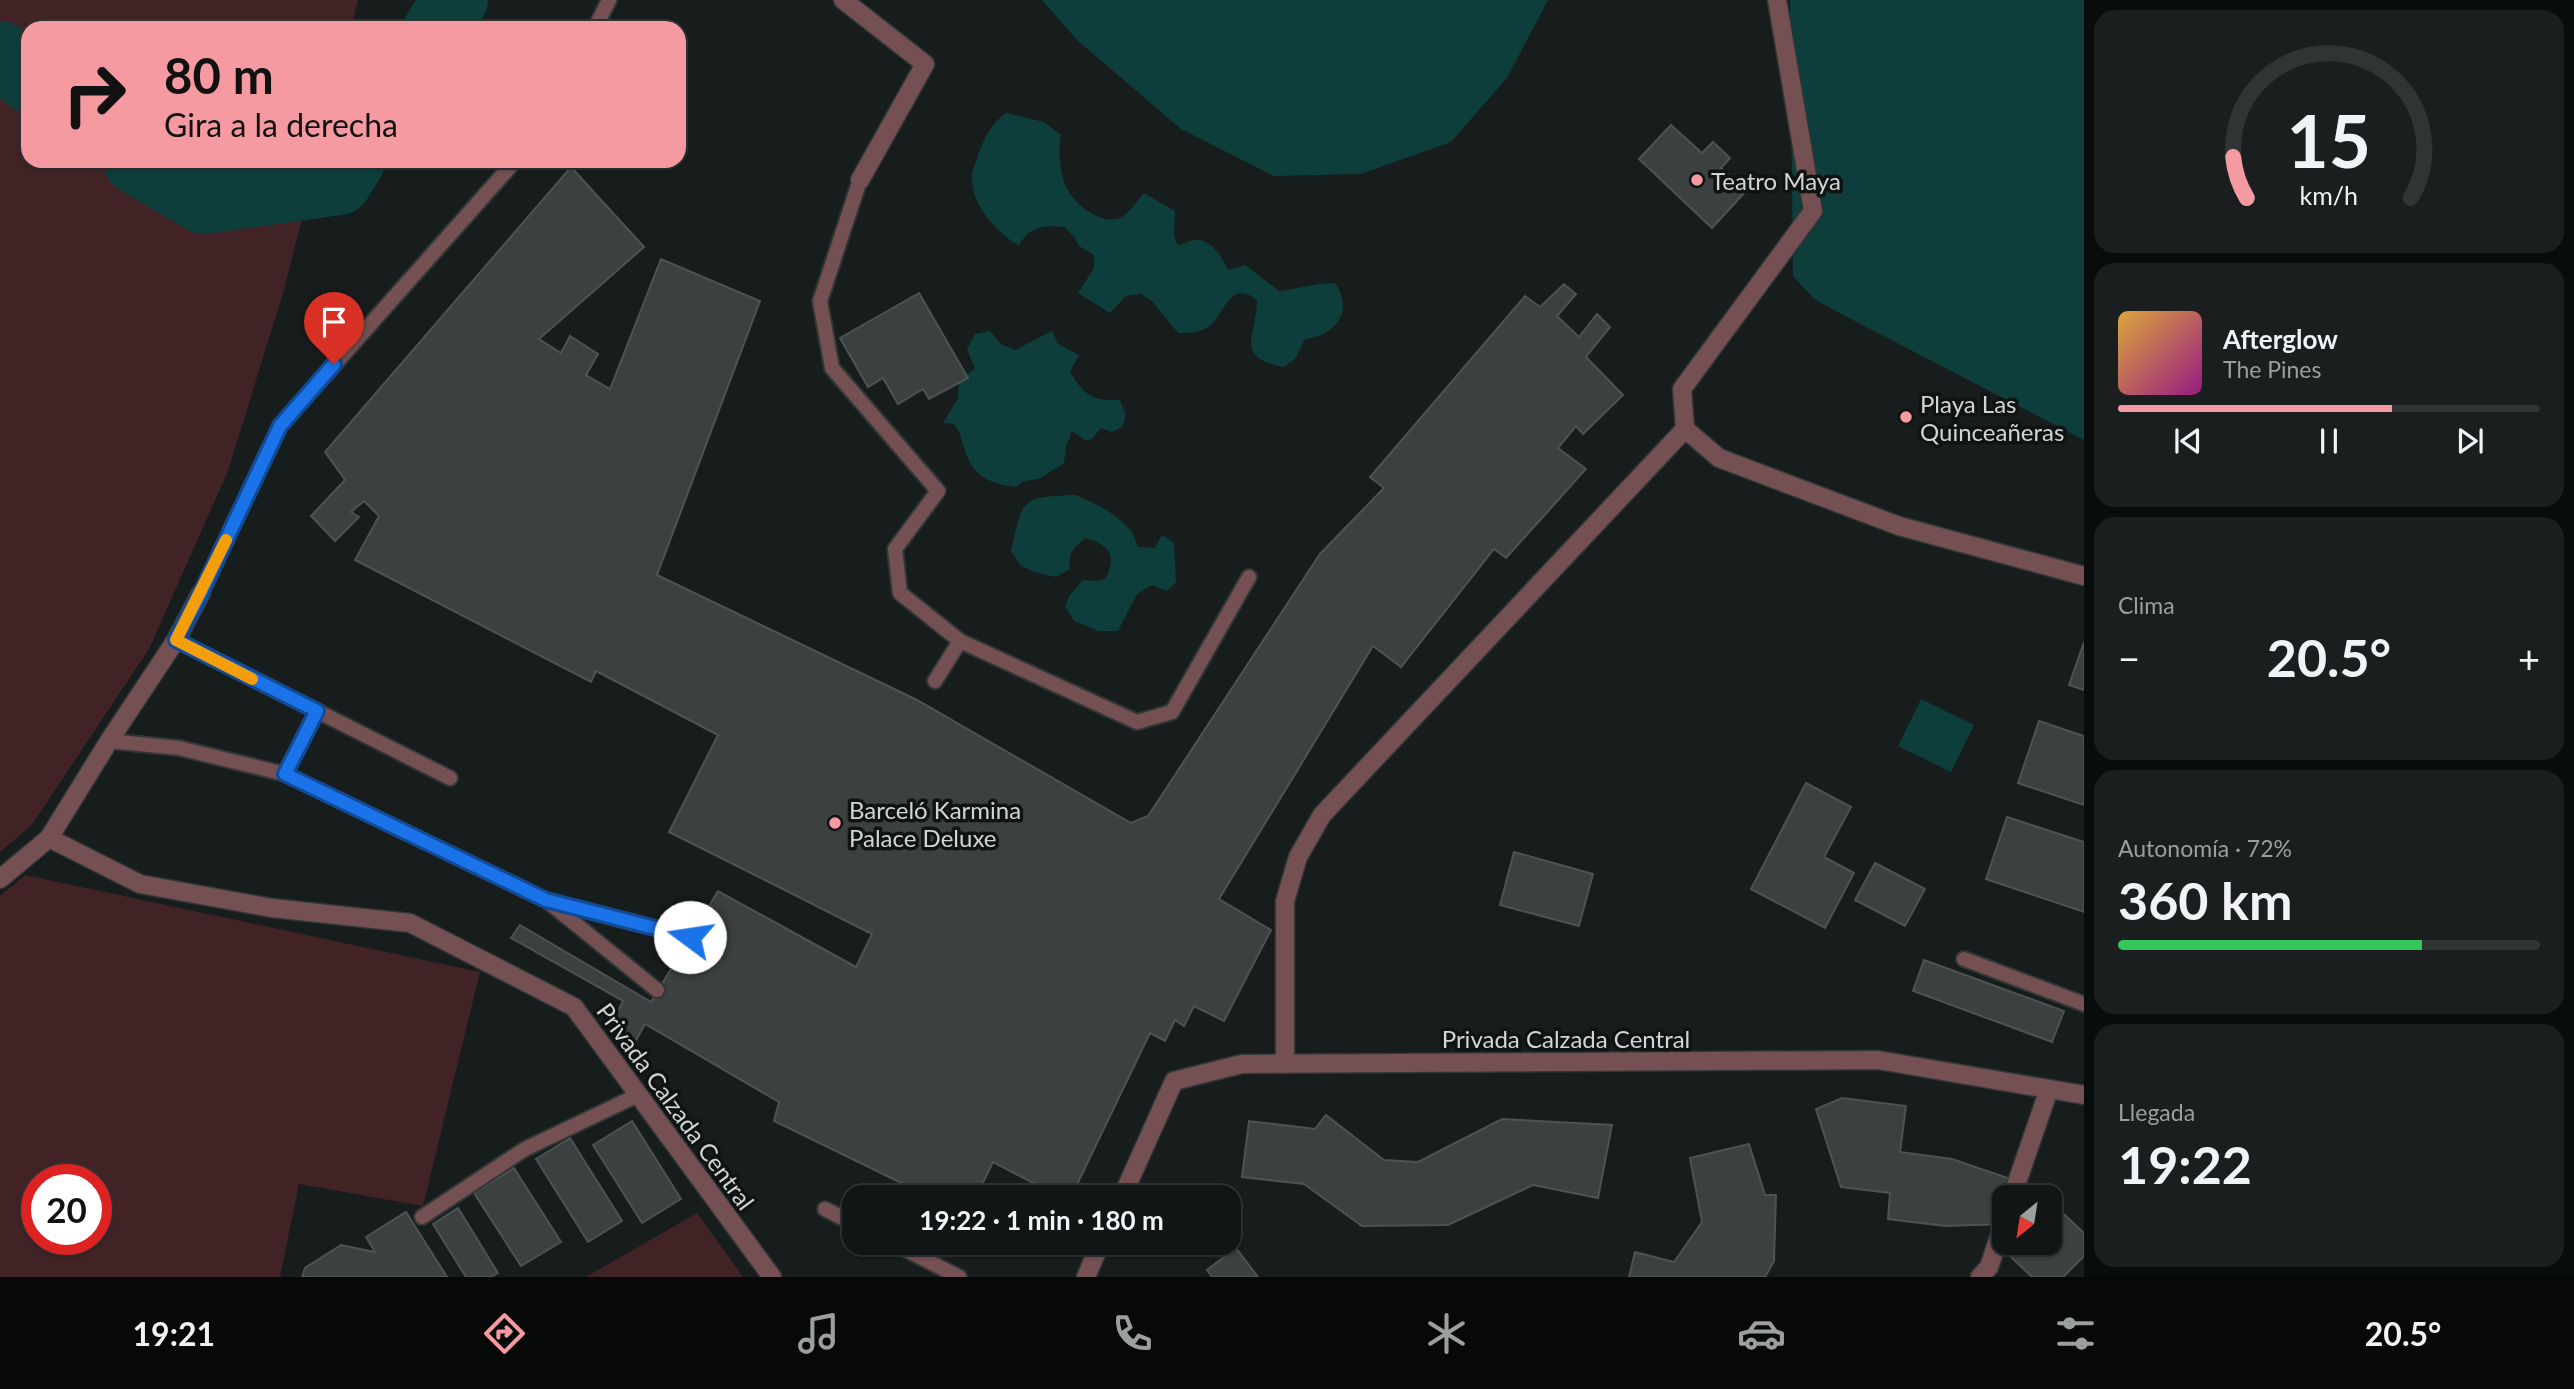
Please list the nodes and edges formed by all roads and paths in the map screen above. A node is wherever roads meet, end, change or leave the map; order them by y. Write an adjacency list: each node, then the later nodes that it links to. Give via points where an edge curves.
1 (609, 0): 4 (lane)
2 (843, 0): 6 (street, via 925,64)
3 (1777, 0): 7 (street, via 1814,211 1682,389)
4 (598, 21)
5 (509, 168): 10 (lane, via 280,426)
6 (860, 180): 12 (lane, via 820,301 832,368 938,491 895,549 900,593)
7 (1685, 429): 9 (street, via 1719,457 1899,526); 25 (street, via 1322,815 1298,857 1285,901)
8 (1249, 576): 12 (lane, via 1172,712 1137,722)
9 (2084, 576)
10 (201, 593): 11 (street)
11 (176, 640): 14 (lane); 15 (street)
12 (960, 641): 13 (lane)
13 (934, 681)
14 (317, 711): 16 (lane); 17 (lane)
15 (108, 741): 16 (lane, via 179,748); 18 (street)
16 (285, 774): 20 (lane)
17 (450, 779)
18 (49, 838): 19 (street); 27 (street, Privada Calzada Central, via 140,884 272,908 410,923 574,1007)
19 (0, 879)
20 (546, 900): 21 (lane); 23 (lane)
21 (690, 937)
22 (1964, 959): 24 (lane)
23 (657, 990)
24 (2084, 1004)
25 (1285, 1064): 26 (street, Privada Calzada Central, via 1878,1060); 29 (street, Privada Calzada Central, via 1242,1064 1174,1081)
26 (2049, 1089): 28 (street, Privada Calzada Central); 30 (street)
27 (638, 1095): 32 (lane, via 525,1149); 37 (street, Privada Calzada Central)
28 (2084, 1095)
29 (1127, 1185)
30 (2016, 1185)
31 (825, 1209): 33 (lane)
32 (422, 1217)
33 (842, 1218)
34 (916, 1255): 38 (lane)
35 (1095, 1255): 39 (street)
36 (1993, 1255): 40 (street)
37 (772, 1277)
38 (959, 1277)
39 (1086, 1277)
40 (1980, 1277)

